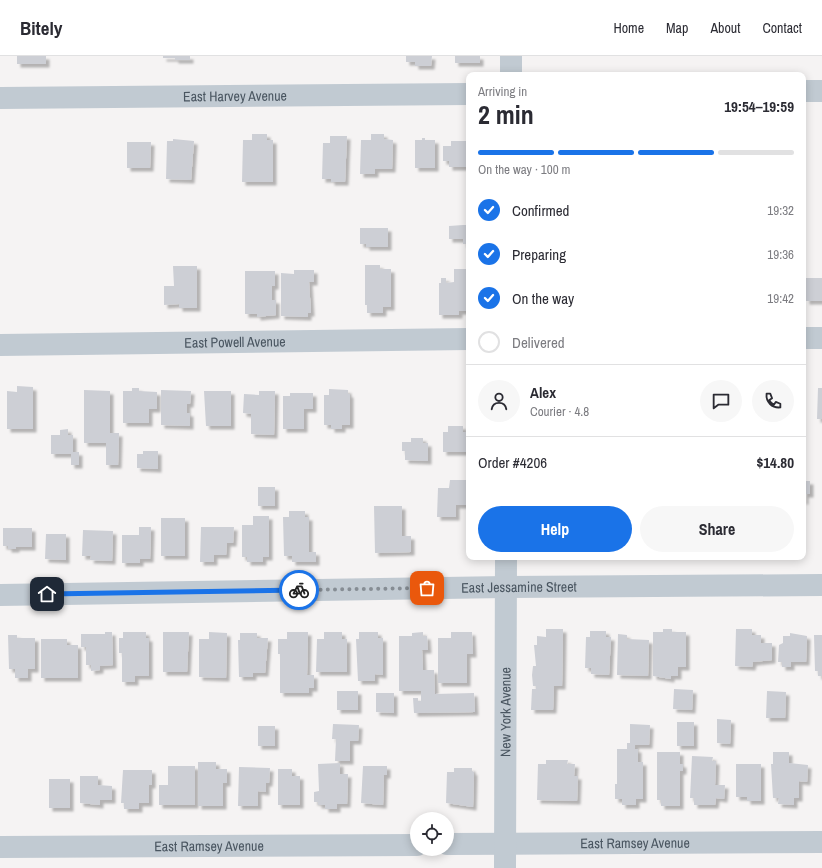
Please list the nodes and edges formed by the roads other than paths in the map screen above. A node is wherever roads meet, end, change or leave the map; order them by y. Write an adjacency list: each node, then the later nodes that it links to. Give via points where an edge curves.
1 (511, 56): 2 (street)
2 (511, 72)
3 (806, 91): 4 (street)
4 (822, 91)
5 (466, 94): 6 (street, East Harvey Avenue)
6 (0, 98)
7 (806, 338): 8 (street)
8 (822, 338)
9 (466, 339): 10 (street, East Powell Avenue)
10 (0, 345)
11 (506, 560): 13 (street, New York Avenue)
12 (822, 585): 13 (street, East Jessamine Street)
13 (506, 587): 14 (street, East Jessamine Street); 18 (street, New York Avenue)
14 (0, 595)
15 (822, 842): 18 (street, East Ramsey Avenue)
16 (410, 844): 19 (street, East Ramsey Avenue)
17 (454, 844): 18 (street, East Ramsey Avenue)
18 (505, 844): 20 (street, New York Avenue)
19 (0, 847)
20 (505, 868)

